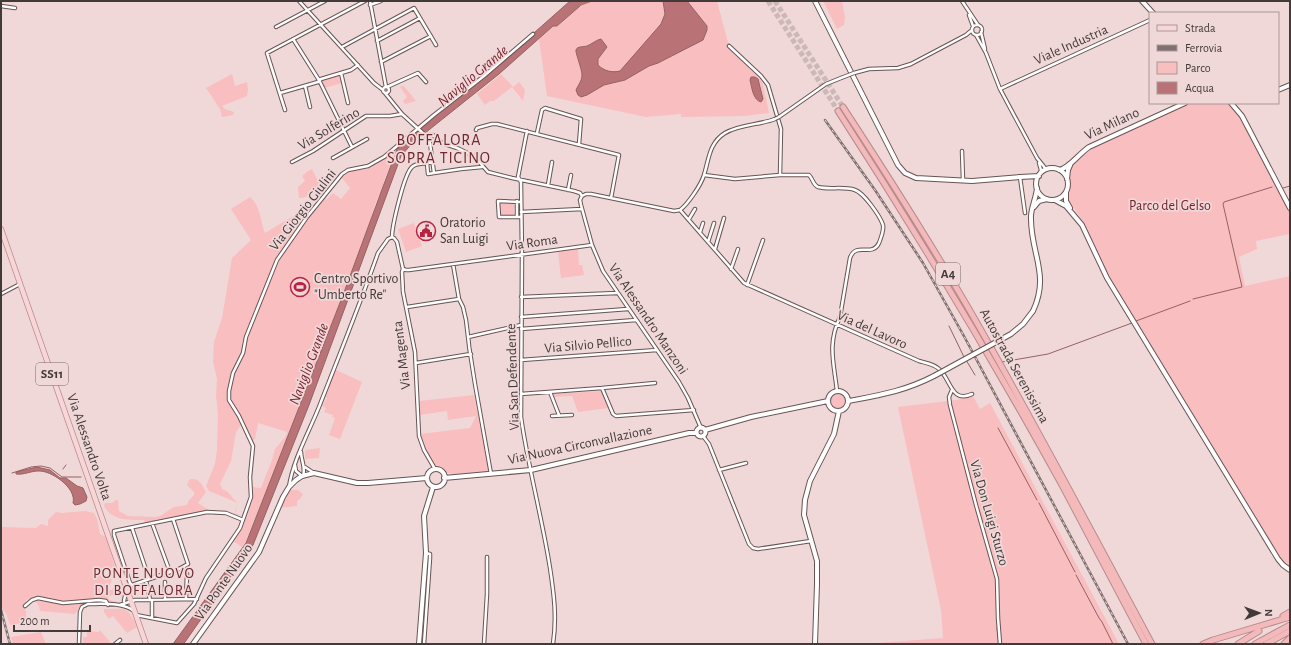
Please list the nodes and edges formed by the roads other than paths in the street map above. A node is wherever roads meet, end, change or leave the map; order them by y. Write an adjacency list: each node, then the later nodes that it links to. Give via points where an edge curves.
1 (299, 1): 13 (street)
2 (325, 1): 13 (street)
3 (365, 1): 17 (street)
4 (370, 1): 9 (street)
5 (381, 1): 9 (street)
6 (815, 1): 86 (street, via 898,165 905,173 916,178)
7 (962, 1): 12 (street)
8 (1142, 1): 14 (street)
9 (370, 5): 21 (street)
10 (1, 6): 11 (street)
11 (15, 8)
12 (966, 8): 18 (street); 19 (street)
13 (307, 10): 17 (street); 20 (street)
14 (1152, 12)
15 (420, 18): 21 (street, via 414,8); 27 (street); 29 (street)
16 (1149, 20): 44 (street, Viale Industria)
17 (321, 24): 28 (street); 32 (street)
18 (978, 25): 19 (street); 23 (street)
19 (973, 26): 22 (street)
20 (276, 27)
21 (375, 29): 29 (street); 32 (street)
22 (972, 30): 25 (street); 26 (street)
23 (981, 31): 25 (street); 33 (street)
24 (532, 34): 58 (street, Via Giorgio Giulini)
25 (975, 34): 26 (street); 33 (street)
26 (966, 35): 82 (street, bridge, via 911,64 898,68 869,69 832,81 780,117 732,130 720,137 711,148)
27 (431, 36): 30 (street); 34 (street)
28 (293, 39): 37 (street); 47 (street, via 267,53)
29 (377, 41): 34 (street)
30 (436, 45)
31 (729, 46): 80 (street, via 768,85 781,129)
32 (342, 47): 35 (street)
33 (986, 53): 44 (street)
34 (381, 62): 38 (street)
35 (358, 65): 36 (street); 46 (street)
36 (341, 73): 37 (street); 48 (street)
37 (319, 80): 42 (street); 60 (street)
38 (385, 81): 40 (street); 43 (street)
39 (426, 82): 40 (street, via 418,73)
40 (391, 85): 43 (street)
41 (1290, 85): 45 (street)
42 (305, 86): 47 (street); 52 (street)
43 (387, 87): 46 (street); 46 (street, via 388,92)
44 (1000, 89): 69 (street)
45 (1279, 90)
46 (384, 91): 57 (street)
47 (280, 93): 54 (street)
48 (348, 103)
49 (1183, 104): 70 (street, Via Milano, via 1089,147)
50 (1233, 104): 56 (street)
51 (1236, 104): 56 (street)
52 (310, 107)
53 (843, 107): 218 (highway, Autostrada Serenissima / A4, via 973,316)
54 (285, 110)
55 (838, 110): 217 (highway, Autostrada Serenissima / A4, via 931,258 1008,389)
56 (1238, 110): 98 (street)
57 (402, 114): 58 (street); 60 (street, Via Solferino, via 366,116)
58 (418, 128): 75 (street, via 442,143 474,156); 174 (street, Via Giorgio Giulini, via 372,164 348,170 339,178 307,216 277,260 246,337 243,353 233,373 229,395 230,403 253,446 251,497)
59 (476, 130): 61 (street, via 492,124)
60 (344, 131): 66 (street); 71 (street, Via Solferino)
61 (527, 131): 62 (street); 85 (street, Via San Defendente, via 518,177)
62 (537, 133): 65 (street); 65 (street, via 542,110 545,108 581,119)
63 (367, 139): 66 (street)
64 (430, 143): 72 (street)
65 (579, 144): 93 (street, via 619,155)
66 (352, 148): 68 (street)
67 (962, 151): 86 (street)
68 (333, 158)
69 (1037, 158): 76 (street); 81 (street, via 1041,170)
70 (1073, 159): 77 (street, Via Milano); 87 (street, via 1068,170)
71 (292, 162)
72 (433, 162): 74 (street); 78 (street)
73 (552, 162): 88 (street)
74 (427, 163): 78 (street, via 428,174); 114 (street, via 414,165 409,170)
75 (483, 167): 78 (street); 85 (street, via 488,172)
76 (1048, 169): 77 (street); 81 (street)
77 (1059, 170): 87 (street)
78 (434, 173)
79 (571, 174): 90 (street)
80 (780, 175): 82 (street, via 735,179); 135 (street, via 809,175 818,187 848,188 860,192 882,224 883,231 877,247 872,250 855,251 852,255 840,317)
81 (1039, 175): 84 (street); 89 (street)
82 (704, 176): 102 (street)
83 (1020, 177): 84 (street); 86 (street, via 984,181); 105 (street)
84 (1027, 177): 89 (street)
85 (520, 180): 88 (street); 97 (street, Via San Defendente)
86 (964, 180)
87 (1068, 182): 91 (street)
88 (548, 185): 90 (street)
89 (1037, 186): 94 (street, via 1039,193); 101 (street)
90 (568, 190): 92 (street)
91 (1066, 192): 95 (street); 104 (street, via 1066,201)
92 (582, 196): 93 (street, via 591,194); 99 (street, Via Alessandro Manzoni)
93 (612, 198): 102 (street, via 674,211)
94 (1047, 199): 95 (street); 101 (street, via 1039,201)
95 (1055, 200): 104 (street)
96 (517, 201): 97 (street); 106 (street); 106 (street, via 498,200 499,217)
97 (521, 202): 103 (street, Via San Defendente)
98 (1290, 208)
99 (582, 209): 103 (street); 117 (street, Via Alessandro Manzoni)
100 (695, 209): 109 (street)
101 (1033, 209): 150 (street, bridge, via 1030,216 1031,231 1039,262 1040,286 1038,300 1023,324 1011,334 914,386 897,392)
102 (680, 210): 109 (street, Via del Lavoro)
103 (521, 212): 107 (street, Via San Defendente)
104 (1072, 212): 181 (street, via 1082,225 1107,278 1278,559)
105 (1025, 213)
106 (517, 217): 107 (street)
107 (521, 217): 120 (street, Via San Defendente)
108 (724, 218): 118 (street)
109 (689, 219): 113 (street, Via del Lavoro)
110 (703, 223): 113 (street)
111 (714, 223): 116 (street)
112 (1, 229): 124 (main road, Via Alessandro Volta / SS11)
113 (700, 232): 116 (street, Via del Lavoro)
114 (392, 237): 122 (street, Via Magenta, via 397,242); 159 (street, Via Ponte Nuovo, via 378,253)
115 (763, 240): 125 (street)
116 (708, 242): 118 (street, Via del Lavoro)
117 (592, 245): 120 (street, Via Roma); 126 (street, Via Alessandro Manzoni, via 603,271)
118 (715, 249): 123 (street, Via del Lavoro)
119 (738, 249): 123 (street)
120 (522, 255): 121 (street, Via Roma); 128 (street, Via San Defendente)
121 (453, 264): 122 (street, Via Roma); 129 (street)
122 (403, 269): 130 (street, Via Magenta)
123 (732, 269): 125 (street, Via del Lavoro)
124 (20, 284): 127 (street); 180 (main road, Via Alessandro Volta / SS11)
125 (747, 285): 135 (street, Via del Lavoro)
126 (618, 293): 128 (street); 131 (street, Via Alessandro Manzoni)
127 (1, 294)
128 (521, 297): 132 (street, Via San Defendente)
129 (459, 299): 130 (street); 137 (street)
130 (407, 307): 141 (street, Via Magenta)
131 (629, 309): 132 (street); 133 (street, Via Alessandro Manzoni)
132 (521, 317): 134 (street, Via San Defendente)
133 (637, 320): 136 (street); 138 (street, Via Alessandro Manzoni)
134 (521, 325): 136 (street, Via San Defendente); 137 (street)
135 (836, 325): 144 (street, Via del Lavoro, via 939,368); 145 (street, via 832,348)
136 (521, 329): 140 (street, Via San Defendente)
137 (468, 336): 139 (street)
138 (657, 350): 140 (street, Via Silvio Pellico); 151 (street, Via Alessandro Manzoni)
139 (471, 354): 141 (street); 167 (street)
140 (521, 360): 147 (street, Via San Defendente)
141 (416, 363): 163 (street, Via Magenta, via 419,436)
142 (655, 383): 143 (street)
143 (602, 388): 146 (street); 151 (street, via 615,416)
144 (952, 390): 148 (street, via 962,397); 216 (street, Via Don Luigi Sturzo, via 949,397 950,405 997,579)
145 (837, 391): 149 (street, via 832,393); 150 (street, via 844,392)
146 (550, 392): 147 (street); 154 (street)
147 (521, 394): 164 (street, Via San Defendente, via 523,429)
148 (972, 394)
149 (828, 401): 152 (street, via 830,407); 156 (street)
150 (849, 401): 152 (street, via 844,409)
151 (694, 410): 156 (street, Via Alessandro Manzoni)
152 (839, 411): 177 (street, via 834,434 805,496 804,515)
153 (572, 414): 154 (street)
154 (559, 415): 155 (street)
155 (552, 416)
156 (703, 429): 157 (street, via 698,429); 158 (street)
157 (696, 433): 158 (street, via 699,437); 164 (street, Via Nuova Circonvallazione)
158 (704, 436): 165 (street)
159 (300, 452): 160 (street, Via Ponte Nuovo); 162 (street)
160 (296, 463): 168 (street, via 296,471); 171 (street, Via Ponte Nuovo)
161 (746, 463): 165 (street)
162 (303, 464): 166 (street); 168 (street)
163 (435, 469): 169 (street, via 430,471); 170 (street, via 443,473)
164 (532, 470): 167 (street, Via Nuova Circonvallazione); 214 (street, Via San Defendente, via 555,605 556,627)
165 (719, 470): 177 (street, via 749,544 753,548)
166 (314, 473): 168 (street, Via Ponte Nuovo); 169 (street, via 358,483)
167 (491, 474): 170 (street, Via Nuova Circonvallazione)
168 (302, 476): 171 (street, Via Ponte Nuovo)
169 (427, 478): 172 (street, via 428,484)
170 (444, 478): 172 (street, via 441,485)
171 (289, 487): 210 (street, Via Ponte Nuovo, via 260,552)
172 (433, 487): 178 (street, via 424,516)
173 (173, 519): 174 (street, via 213,512 226,513); 175 (street); 182 (street, via 188,564)
174 (243, 520): 189 (street, Via Giorgio Giulini, via 201,588)
175 (152, 524): 176 (street); 182 (street)
176 (132, 528): 180 (street, Via Alessandro Volta, via 113,532); 184 (street)
177 (812, 541): 215 (street, via 817,561)
178 (426, 553): 211 (street); 212 (street, via 430,554 430,558)
179 (487, 557): 213 (street)
180 (119, 558): 184 (street, Via Alessandro Volta, via 130,584); 186 (main road, Via Alessandro Volta / SS11)
181 (1290, 570)
182 (170, 572): 184 (street)
183 (187, 574): 187 (street)
184 (147, 579): 190 (street)
185 (165, 582): 188 (street)
186 (125, 583): 191 (street); 192 (main road, Via Alessandro Volta / SS11)
187 (186, 598): 188 (street); 189 (street)
188 (165, 599): 190 (street)
189 (197, 599): 200 (street, Via Giorgio Giulini, via 177,623)
190 (151, 600): 192 (street); 200 (street)
191 (124, 601): 192 (street); 194 (street)
192 (132, 602): 194 (street); 197 (main road, Via Alessandro Volta / SS11)
193 (108, 605): 194 (street); 195 (street, via 106,601 99,600 63,603 38,598); 207 (street, via 88,604 82,607)
194 (116, 605): 197 (street, via 127,607)
195 (25, 606)
196 (1290, 612): 198 (highway)
197 (136, 614): 200 (street); 209 (main road, SS11)
198 (1283, 616)
199 (1290, 617): 219 (highway)
200 (152, 618)
201 (1290, 624): 221 (highway)
202 (1259, 631): 206 (highway)
203 (1290, 631): 222 (highway)
204 (1290, 638): 223 (highway)
205 (120, 640): 208 (street)
206 (1240, 643): 220 (highway)
207 (79, 644)
208 (115, 644)
209 (146, 644)
210 (193, 644)
211 (419, 644)
212 (424, 644)
213 (484, 644)
214 (553, 644)
215 (815, 644)
216 (1000, 644)
217 (1146, 644)
218 (1152, 644)
219 (1203, 644)
220 (1235, 644)
221 (1255, 644)
222 (1266, 644)
223 (1284, 644)

